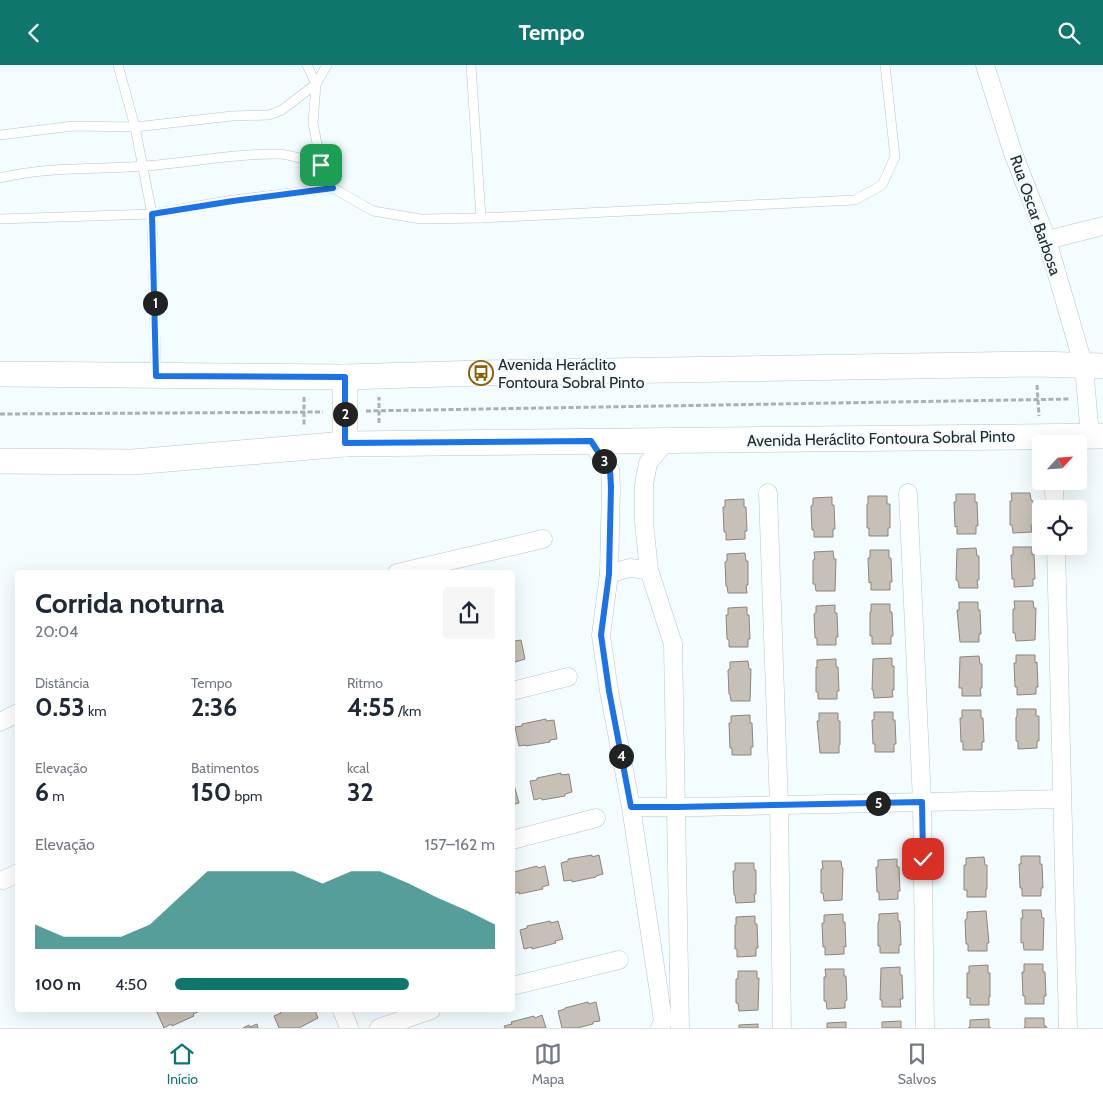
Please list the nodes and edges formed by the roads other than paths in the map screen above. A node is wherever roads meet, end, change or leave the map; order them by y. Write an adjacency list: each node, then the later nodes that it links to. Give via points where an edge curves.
1 (118, 65): 8 (lane)
2 (307, 65): 7 (lane)
3 (327, 65): 7 (lane)
4 (471, 65): 15 (lane)
5 (885, 65): 15 (lane, via 895,157 882,185 855,201)
6 (985, 65): 18 (street, Rua Oscar Barbosa)
7 (316, 84): 8 (lane, via 282,110 269,115); 10 (lane, via 313,123)
8 (135, 127): 9 (lane, via 73,126); 11 (lane)
9 (0, 135)
10 (321, 165): 11 (lane, via 282,154); 13 (lane)
11 (143, 166): 12 (lane, via 74,167); 14 (lane)
12 (0, 178)
13 (333, 188): 14 (lane); 15 (lane, via 373,211 421,219)
14 (152, 214): 16 (lane); 21 (lane)
15 (481, 218)
16 (0, 219)
17 (1103, 226): 18 (street)
18 (1047, 240): 19 (street, Rua Oscar Barbosa)
19 (1094, 366): 22 (street, via 1036,364); 23 (street, Rua Oscar Barbosa, via 1086,399)
20 (0, 374): 21 (street)
21 (156, 376): 22 (street)
22 (345, 377): 26 (street)
23 (1096, 436): 24 (street, Avenida Heráclito Fontoura Sobral Pinto)
24 (667, 440): 25 (street, Avenida Heráclito Fontoura Sobral Pinto); 33 (street, via 648,463 644,485)
25 (591, 441): 26 (street, Avenida Heráclito Fontoura Sobral Pinto); 34 (street, via 610,470)
26 (345, 443): 27 (street, Avenida Heráclito Fontoura Sobral Pinto, via 133,462)
27 (0, 461)
28 (768, 493): 41 (street)
29 (908, 493): 40 (street)
30 (543, 539): 32 (street)
31 (1056, 555): 39 (street)
32 (410, 570)
33 (649, 570): 34 (street, via 629,568); 43 (street, via 673,644)
34 (609, 574): 42 (street, via 601,635)
35 (568, 677): 36 (street)
36 (515, 690)
37 (15, 714): 38 (street)
38 (0, 722)
39 (1062, 799): 40 (street); 56 (street)
40 (922, 802): 41 (street); 55 (street)
41 (779, 805): 43 (street); 54 (street)
42 (631, 807): 43 (street); 52 (street, via 663,1021)
43 (676, 807): 53 (street)
44 (596, 818): 45 (street)
45 (515, 839)
46 (619, 960): 47 (street)
47 (515, 985)
48 (343, 1012): 50 (street)
49 (425, 1012): 51 (street)
50 (349, 1028)
51 (379, 1028)
52 (660, 1028)
53 (680, 1028)
54 (782, 1028)
55 (925, 1028)
56 (1068, 1028)

